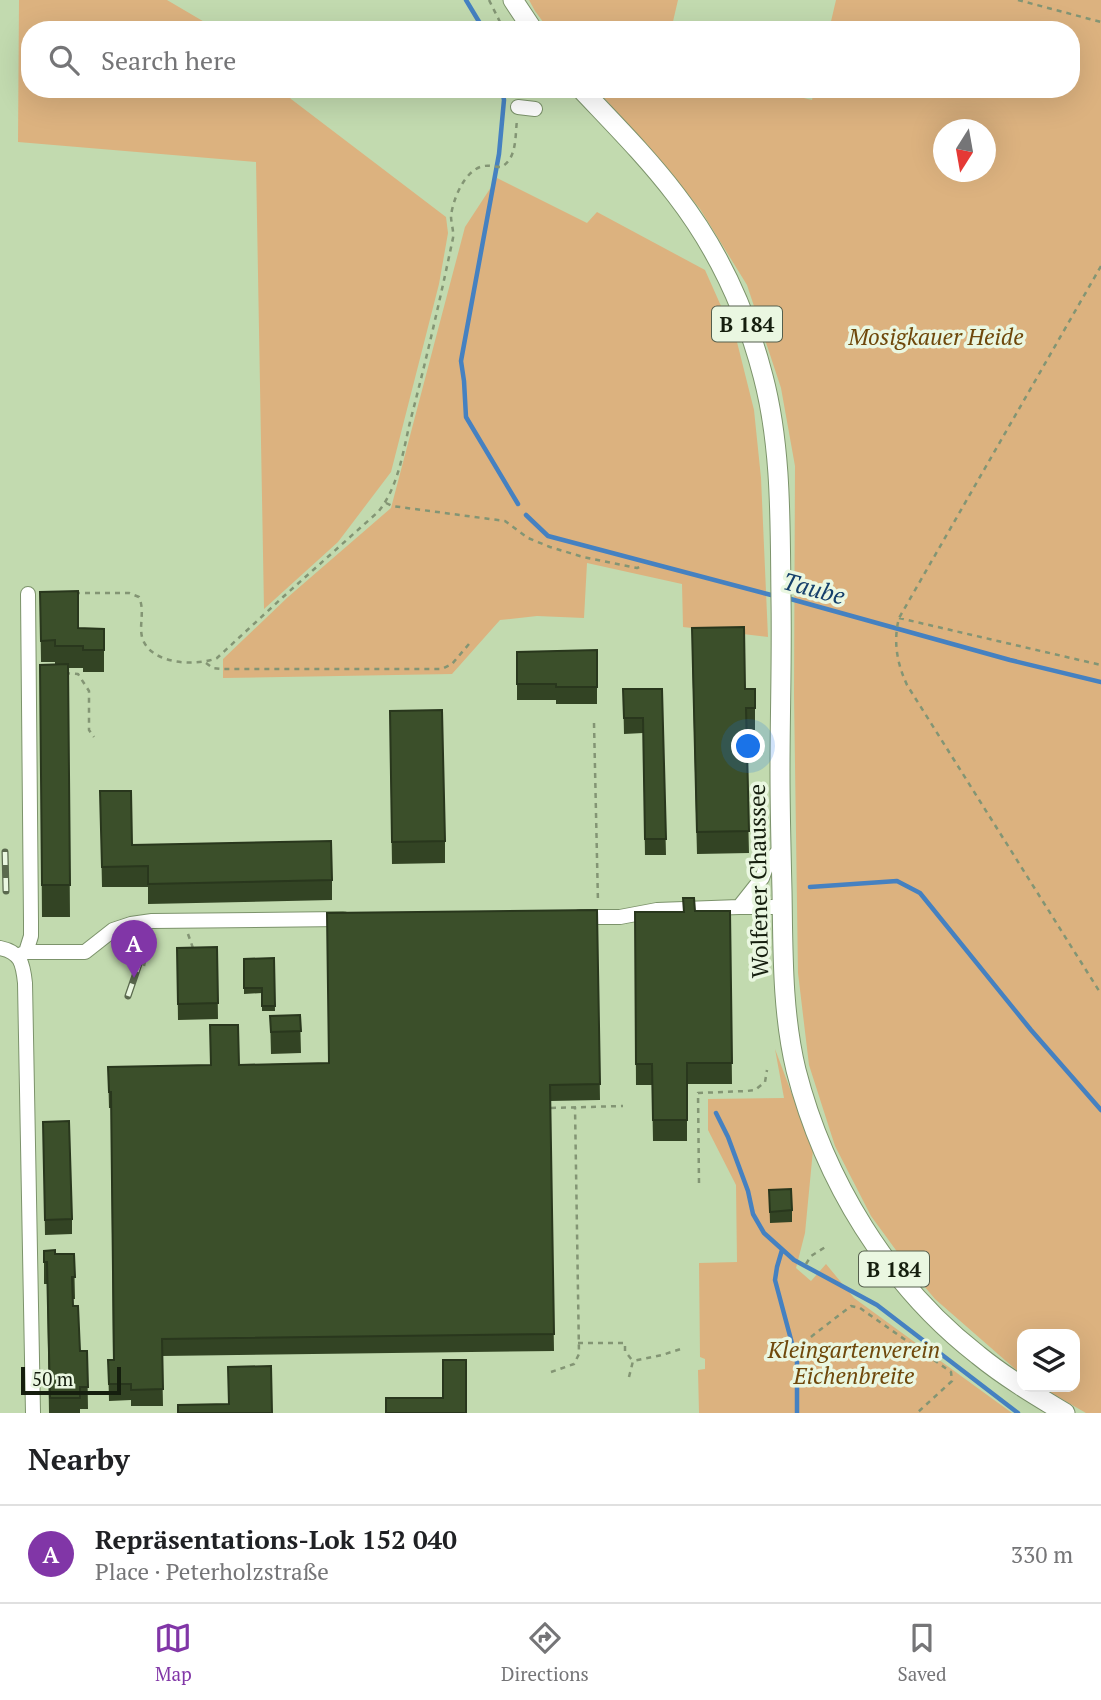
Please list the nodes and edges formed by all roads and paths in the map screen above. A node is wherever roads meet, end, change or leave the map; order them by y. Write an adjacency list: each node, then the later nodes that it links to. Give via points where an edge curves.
1 (489, 0): 4 (path)
2 (513, 0): 5 (main road)
3 (1018, 0): 6 (path)
4 (500, 21)
5 (527, 21)
6 (1101, 22)
7 (589, 98): 22 (main road, Wolfener Chaussee / B 184, via 684,205 713,250 741,309 764,377 778,474)
8 (518, 107): 9 (street); 11 (path, via 510,162 471,172 453,205 453,238 428,351)
9 (535, 109)
10 (1101, 266): 15 (path)
11 (386, 503): 12 (path, via 505,521 550,547 624,566); 17 (path, via 216,659)
12 (642, 566)
13 (66, 593): 17 (path, via 139,597 142,637 149,648 169,661)
14 (28, 594): 32 (street, via 32,921)
15 (900, 618): 18 (path); 34 (path, via 895,646 906,685)
16 (469, 644): 17 (path, via 442,669 223,669)
17 (206, 663)
18 (1101, 665)
19 (64, 673): 21 (path, via 78,674 87,686 89,730)
20 (594, 723): 25 (path)
21 (94, 737)
22 (781, 849): 23 (street); 24 (main road, Wolfener Chaussee / B 184)
23 (739, 907): 24 (street); 25 (street)
24 (782, 907): 50 (main road, Wolfener Chaussee / B 184, via 785,996 796,1068 827,1156 863,1227 934,1317 995,1368)
25 (598, 916): 26 (street)
26 (566, 917)
27 (356, 919): 28 (street)
28 (187, 920): 29 (street); 31 (path)
29 (152, 921): 32 (street, via 113,930 85,952); 33 (path)
30 (0, 948): 32 (street)
31 (194, 952)
32 (22, 954): 48 (street)
33 (144, 966)
34 (1101, 994)
35 (767, 1070): 39 (path, via 765,1082 755,1090 698,1093)
36 (623, 1106): 37 (path)
37 (575, 1107): 38 (path); 42 (path)
38 (551, 1108)
39 (699, 1183)
40 (827, 1246): 41 (path)
41 (806, 1264)
42 (578, 1343): 45 (path, via 625,1343); 46 (path, via 575,1364)
43 (803, 1343): 49 (path, via 851,1306 860,1308 951,1372 952,1381)
44 (684, 1348): 45 (path)
45 (633, 1361): 47 (path)
46 (551, 1372)
47 (629, 1377)
48 (33, 1413)
49 (918, 1413)
50 (1065, 1413)

